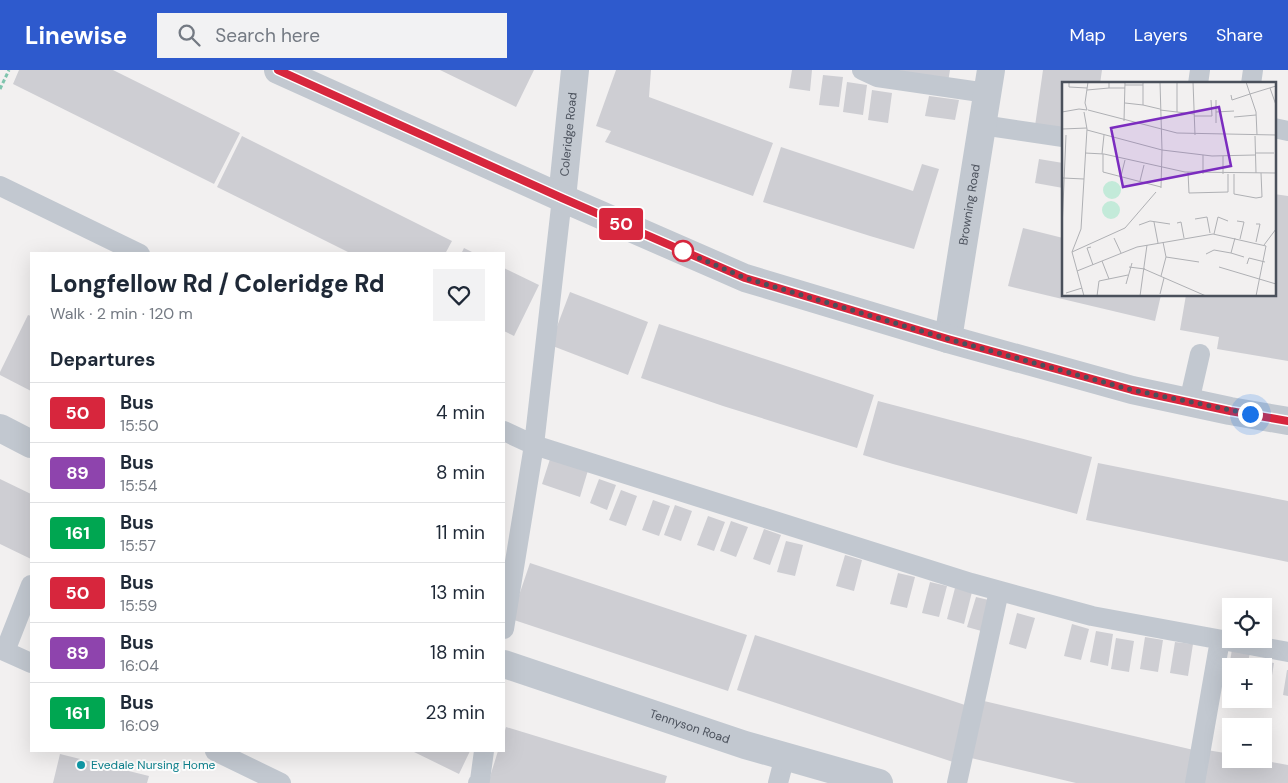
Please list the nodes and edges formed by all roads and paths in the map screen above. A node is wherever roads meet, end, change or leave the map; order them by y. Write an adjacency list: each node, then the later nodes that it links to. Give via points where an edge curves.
1 (9, 70): 6 (path)
2 (278, 70): 10 (street)
3 (576, 70): 10 (street, Coleridge Road)
4 (862, 70): 5 (lane, via 877,77)
5 (989, 82): 7 (street, Browning Road)
6 (0, 89)
7 (982, 125): 8 (lane); 12 (street, Browning Road)
8 (1062, 137)
9 (0, 186): 11 (lane)
10 (562, 198): 12 (street, via 745,278); 19 (lane)
11 (136, 252)
12 (948, 339): 14 (street, via 1132,390)
13 (1200, 354): 14 (lane)
14 (1189, 402): 15 (street)
15 (1288, 421)
16 (0, 428): 18 (street)
17 (505, 432): 19 (lane)
18 (30, 443)
19 (534, 446): 21 (lane); 22 (lane)
20 (30, 587): 24 (lane)
21 (999, 591): 23 (lane, via 1092,616); 35 (lane)
22 (505, 623)
23 (1220, 640): 25 (lane); 36 (lane)
24 (3, 650): 26 (lane)
25 (1288, 652)
26 (30, 663)
27 (505, 664): 30 (street, Tennyson Road)
28 (217, 752): 31 (lane)
29 (484, 752): 32 (lane)
30 (784, 756): 33 (lane); 34 (street, Tennyson Road)
31 (281, 783)
32 (478, 783)
33 (778, 783)
34 (878, 783)
35 (957, 783)
36 (1195, 783)

